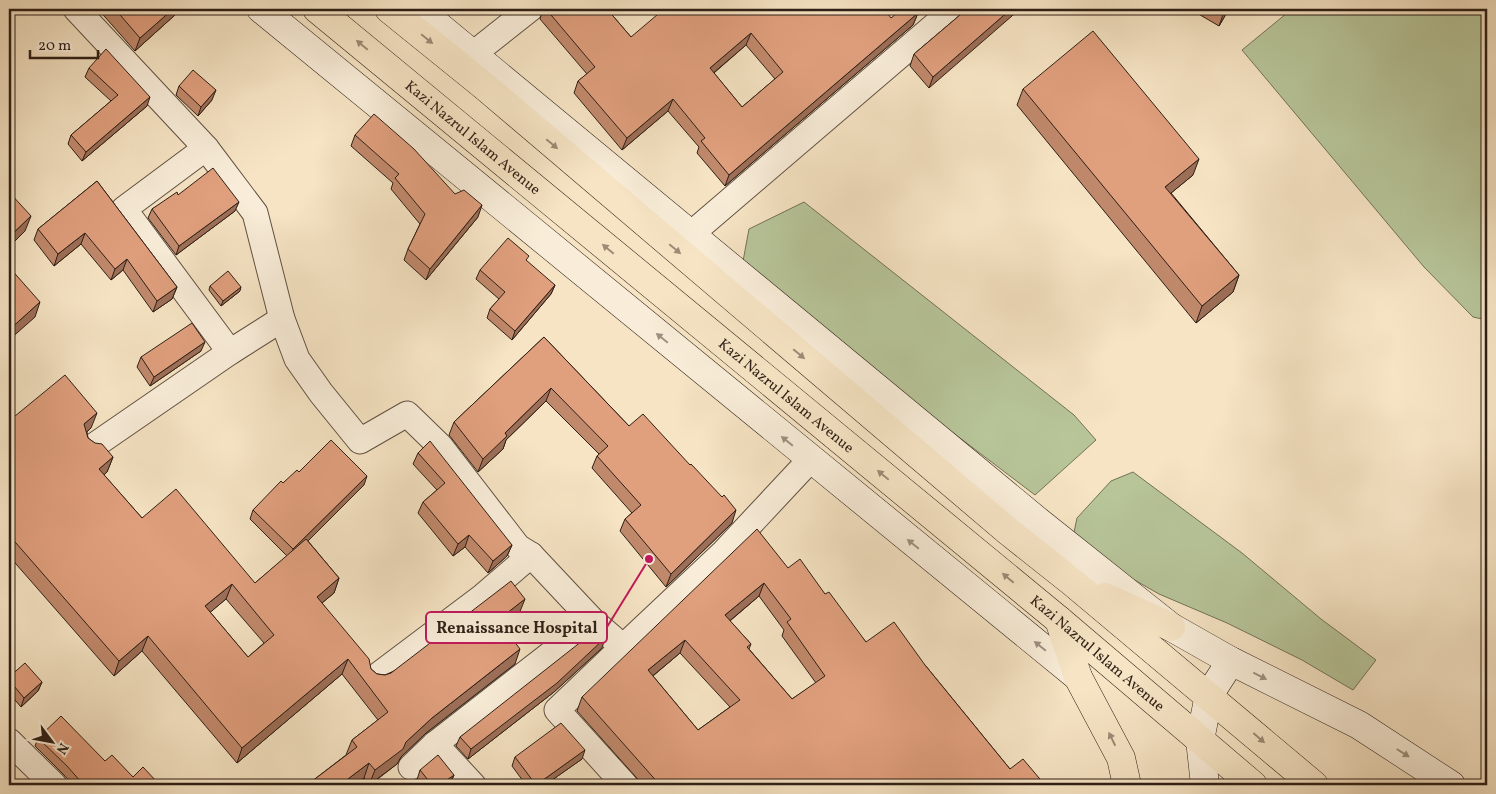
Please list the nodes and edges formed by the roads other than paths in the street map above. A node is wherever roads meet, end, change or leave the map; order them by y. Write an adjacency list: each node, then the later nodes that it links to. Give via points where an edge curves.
1 (76, 9): 9 (street)
2 (261, 9): 14 (street, one-way to 2)
3 (317, 9): 17 (main road, Kazi Nazrul Islam Avenue, one-way to 3)
4 (389, 9): 16 (main road, one-way to 16)
5 (418, 9): 8 (street)
6 (530, 9): 8 (street)
7 (954, 9): 10 (street)
8 (473, 54): 10 (street)
9 (206, 148): 11 (street, via 255,213); 12 (street, via 124,209)
10 (691, 234): 19 (street, via 1031,516)
11 (282, 319): 12 (street); 15 (street, via 297,359 360,441 407,414 440,446 518,547)
12 (230, 352): 13 (street)
13 (94, 445)
14 (810, 460): 20 (street, via 724,552); 23 (street, one-way to 14)
15 (531, 555): 18 (street); 22 (street, via 482,597)
16 (1072, 582): 19 (main road); 24 (main road)
17 (1059, 620): 23 (main road); 25 (main road, Kazi Nazrul Islam Avenue)
18 (593, 622): 20 (street); 27 (street)
19 (1171, 627): 21 (street)
20 (623, 647): 31 (street, via 557,710)
21 (1231, 661): 24 (street); 36 (street, one-way to 36, via 1359,725)
22 (377, 676)
23 (1078, 677): 32 (main road, one-way to 23, via 1121,758)
24 (1209, 695): 25 (street); 35 (main road, one-way to 35)
25 (1200, 740): 33 (street); 34 (main road, Kazi Nazrul Islam Avenue)
26 (9, 742): 29 (street)
27 (435, 744): 28 (street); 30 (street)
28 (411, 767)
29 (54, 785)
30 (473, 785)
31 (625, 785)
32 (1127, 785)
33 (1205, 785)
34 (1253, 785)
35 (1314, 785)
36 (1451, 785)

